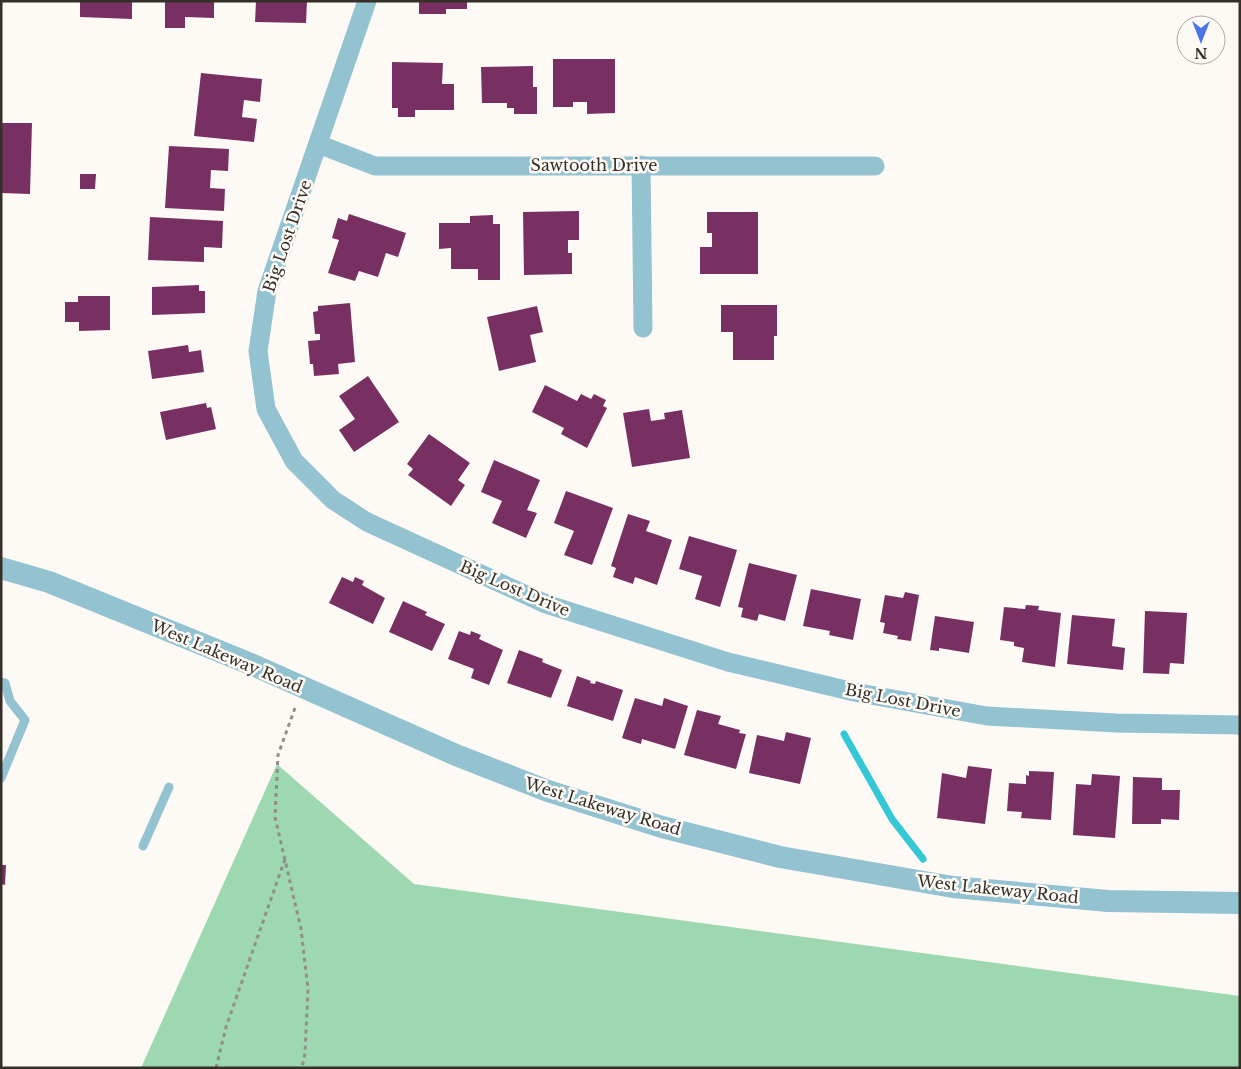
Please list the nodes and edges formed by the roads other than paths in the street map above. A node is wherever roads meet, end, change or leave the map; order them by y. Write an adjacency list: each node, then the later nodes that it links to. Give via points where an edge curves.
1 (367, 1): 2 (street, Big Lost Drive)
2 (318, 144): 3 (street, Sawtooth Drive, via 375,166); 8 (street, Big Lost Drive, via 267,291 259,361 266,410 294,461 333,500 367,522 546,604 728,662 835,688 987,716 1116,724)
3 (641, 165): 4 (street, Sawtooth Drive); 5 (street)
4 (874, 166)
5 (644, 328)
6 (1, 568): 12 (street, West Lakeway Road, via 49,582 243,661 456,755 548,791 662,827 780,857 953,887 1108,901)
7 (1, 682): 9 (lane, via 6,682 10,701 24,720)
8 (1240, 726)
9 (1, 778)
10 (169, 787): 11 (lane)
11 (142, 846)
12 (1240, 903)

